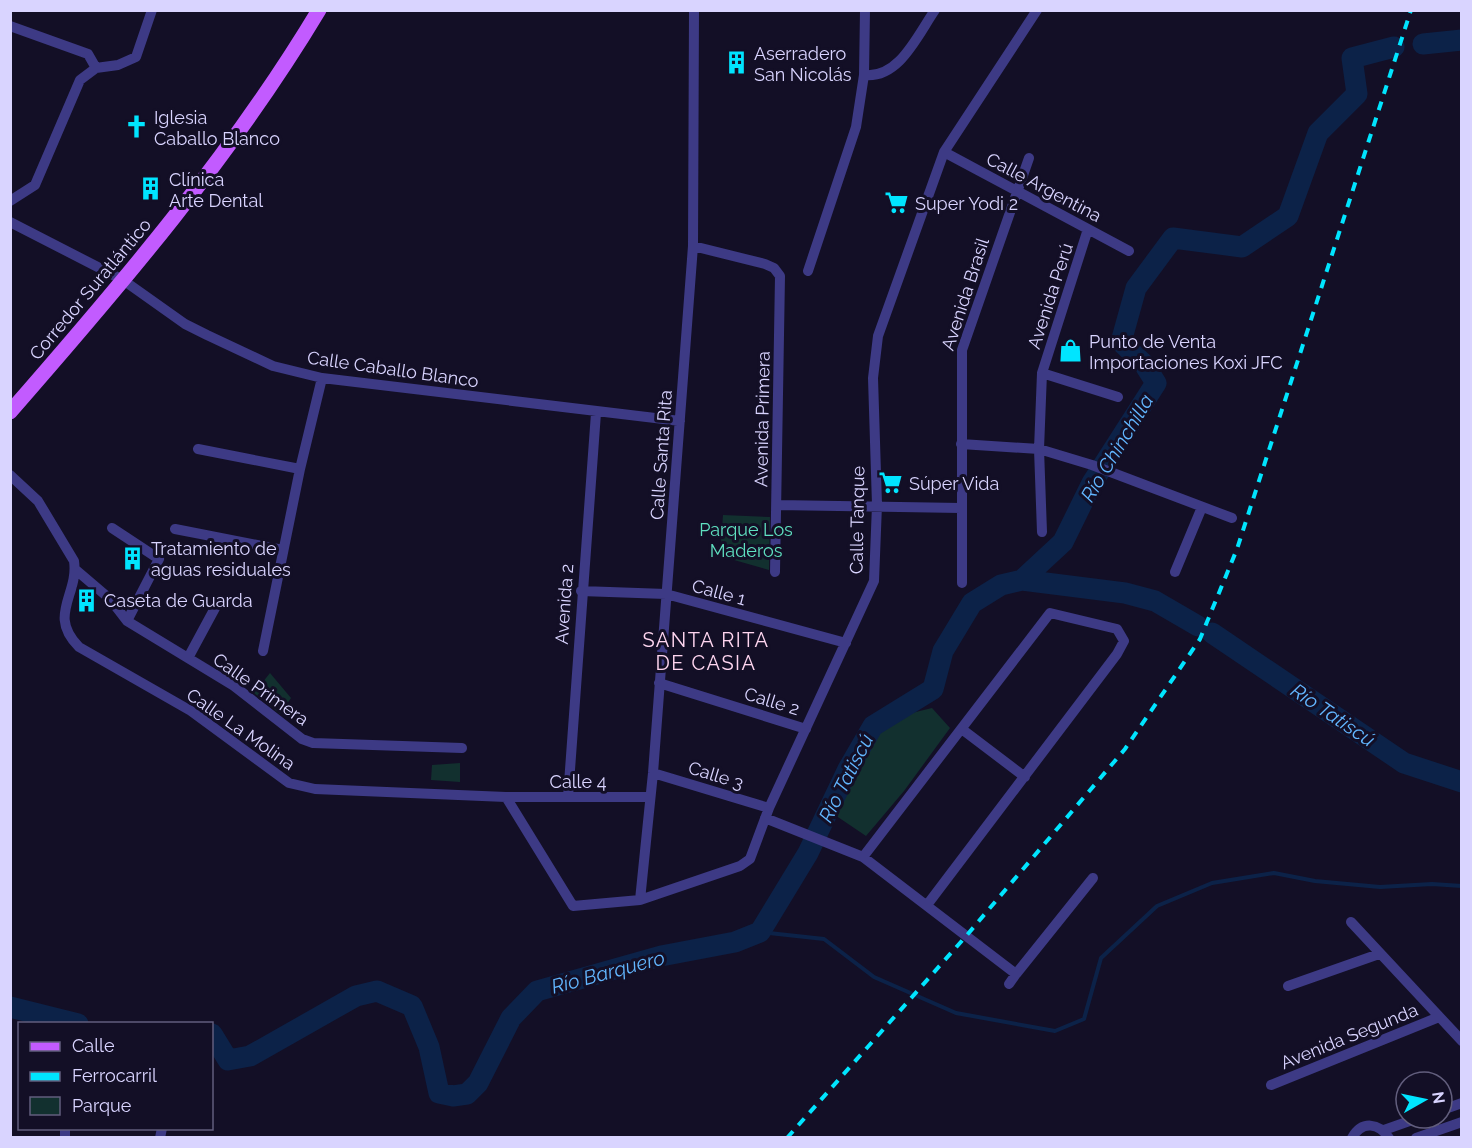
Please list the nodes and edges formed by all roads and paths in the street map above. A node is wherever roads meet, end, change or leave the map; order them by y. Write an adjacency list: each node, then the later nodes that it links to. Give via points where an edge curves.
1 (153, 10): 8 (street, via 136,57)
2 (319, 10): 19 (main road, Corredor Suratlántico, via 222,154)
3 (694, 10): 16 (street, Calle Santa Rita)
4 (865, 10): 9 (street)
5 (935, 10): 9 (street, via 895,67 884,74)
6 (1037, 10): 10 (street, Calle Tanque)
7 (10, 26): 8 (street, via 88,54)
8 (96, 69): 13 (street, via 80,80 35,184)
9 (864, 75): 18 (street, via 856,127)
10 (944, 152): 12 (street, Calle Argentina); 32 (street, Calle Tanque, via 878,336 873,378)
11 (1029, 158): 12 (street, Avenida Brasil)
12 (1017, 191): 15 (street, Calle Argentina); 26 (street, Avenida Brasil, via 962,350)
13 (10, 201)
14 (10, 222): 19 (street, Calle Caballo Blanco)
15 (1088, 229): 17 (street, Calle Argentina); 20 (street, Avenida Perú)
16 (693, 246): 25 (street, Calle Santa Rita); 31 (street, Avenida Primera, via 774,268 780,276)
17 (1129, 251)
18 (808, 272)
19 (123, 280): 21 (street, Calle Caballo Blanco, via 207,335 273,366); 23 (main road, Corredor Suratlántico)
20 (1042, 373): 22 (street); 28 (street, Avenida Perú)
21 (322, 378): 24 (street, Calle Caballo Blanco); 29 (street)
22 (1118, 397)
23 (10, 412)
24 (596, 413): 25 (street, Calle Caballo Blanco); 44 (street, Avenida 2)
25 (680, 421): 45 (street, Calle Santa Rita)
26 (961, 444): 28 (street); 34 (street, Avenida Brasil)
27 (198, 449): 29 (street)
28 (1039, 449): 33 (street); 38 (street, Avenida Perú)
29 (300, 469): 39 (street)
30 (10, 476): 40 (street, via 38,501 70,551)
31 (777, 505): 32 (street); 41 (street, Avenida Primera)
32 (877, 505): 34 (street); 48 (street, Calle Tanque, via 874,580)
33 (1202, 507): 35 (street); 42 (street)
34 (961, 508): 43 (street, Avenida Brasil)
35 (1232, 518)
36 (112, 528): 47 (street, via 159,559)
37 (175, 530): 39 (street)
38 (1042, 532)
39 (283, 550): 49 (street)
40 (76, 570): 47 (street, Calle Primera, via 110,599); 57 (street, Calle La Molina, via 64,622 79,647 191,711 289,783 315,789)
41 (775, 572)
42 (1175, 572)
43 (962, 583)
44 (581, 591): 45 (street, Calle 1); 58 (street, Avenida 2)
45 (666, 594): 48 (street, Calle 1); 51 (street, Calle Santa Rita)
46 (215, 608): 50 (street)
47 (127, 621): 50 (street, Calle Primera)
48 (846, 643): 52 (street, Calle Tanque)
49 (263, 651)
50 (188, 658): 54 (street, Calle Primera, via 313,743)
51 (659, 683): 52 (street, Calle 2); 55 (street, Calle Santa Rita)
52 (806, 729): 60 (street, Calle Tanque)
53 (963, 730): 56 (street); 56 (street, via 1050,613 1117,629 1122,634 1122,646); 61 (street)
54 (462, 748)
55 (653, 773): 59 (street, Calle Santa Rita); 60 (street, Calle 3)
56 (1024, 777): 64 (street)
57 (506, 797): 58 (street, Calle 4); 63 (street, Calle Tanque, via 573,906)
58 (568, 797): 59 (street, Calle 4)
59 (650, 797): 63 (street, Calle Santa Rita)
60 (767, 813): 61 (street, Calle 3); 63 (street, Calle Tanque, via 750,859 740,866)
61 (863, 857): 64 (street, Calle 3)
62 (1086, 881): 67 (street)
63 (640, 900)
64 (927, 905): 67 (street, Calle 3)
65 (1351, 922): 66 (street)
66 (1379, 954): 69 (street); 70 (street)
67 (1016, 974): 68 (street)
68 (1009, 984)
69 (1288, 986)
70 (1439, 1017): 71 (street); 72 (street, Avenida Segunda)
71 (1461, 1041)
72 (1271, 1085)
73 (1461, 1122): 76 (street)
74 (1387, 1134): 75 (street, via 1379,1126 1366,1125)
75 (1352, 1137)
76 (1416, 1137)

